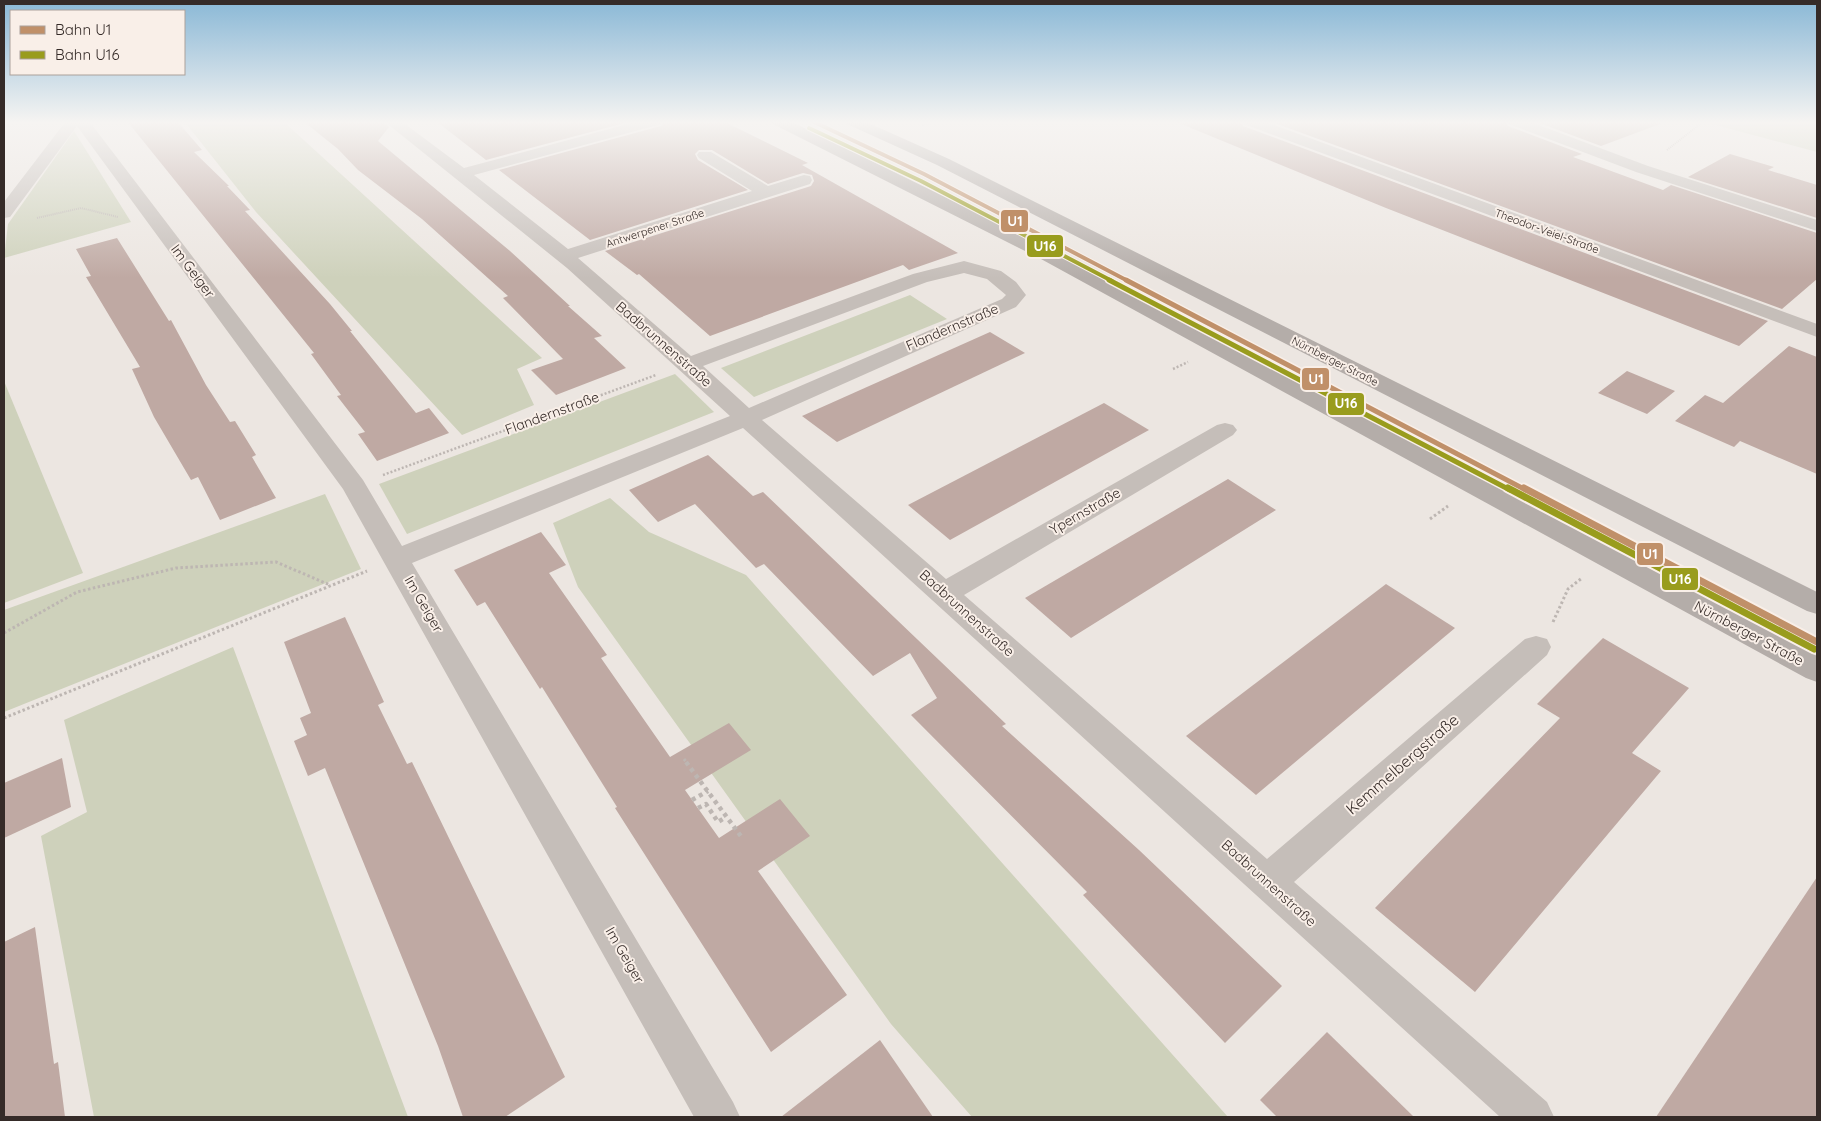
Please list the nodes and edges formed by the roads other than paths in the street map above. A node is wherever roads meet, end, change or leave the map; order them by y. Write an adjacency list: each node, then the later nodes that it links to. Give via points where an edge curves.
1 (34, 173): 11 (street)
2 (121, 173): 18 (street, Im Geiger, via 354,486)
3 (464, 173): 13 (street, Badbrunnenstraße)
4 (735, 173): 10 (street)
5 (883, 173): 22 (main road, Nürnberger Straße, via 1048,255)
6 (964, 173): 20 (main road, Nürnberger Straße)
7 (1391, 173): 14 (street, Theodor-Veiel-Straße)
8 (1655, 173): 12 (street)
9 (804, 180): 10 (street, Antwerpener Straße)
10 (766, 192): 13 (street, Antwerpener Straße)
11 (4, 213)
12 (1817, 226)
13 (563, 257): 15 (street, Badbrunnenstraße)
14 (1817, 330)
15 (689, 364): 16 (street, Badbrunnenstraße); 16 (street, Flandernstraße, via 920,278 964,267 994,275 1010,286 1016,295 1008,303)
16 (746, 418): 18 (street, Flandernstraße); 19 (street, Badbrunnenstraße)
17 (1225, 430): 19 (street, Ypernstraße)
18 (398, 558): 24 (street, Im Geiger)
19 (945, 593): 23 (street, Badbrunnenstraße)
20 (1817, 604)
21 (1536, 647): 23 (street, Kemmelbergstraße)
22 (1817, 670)
23 (1267, 882): 25 (street, Badbrunnenstraße)
24 (718, 1117)
25 (1532, 1117)

